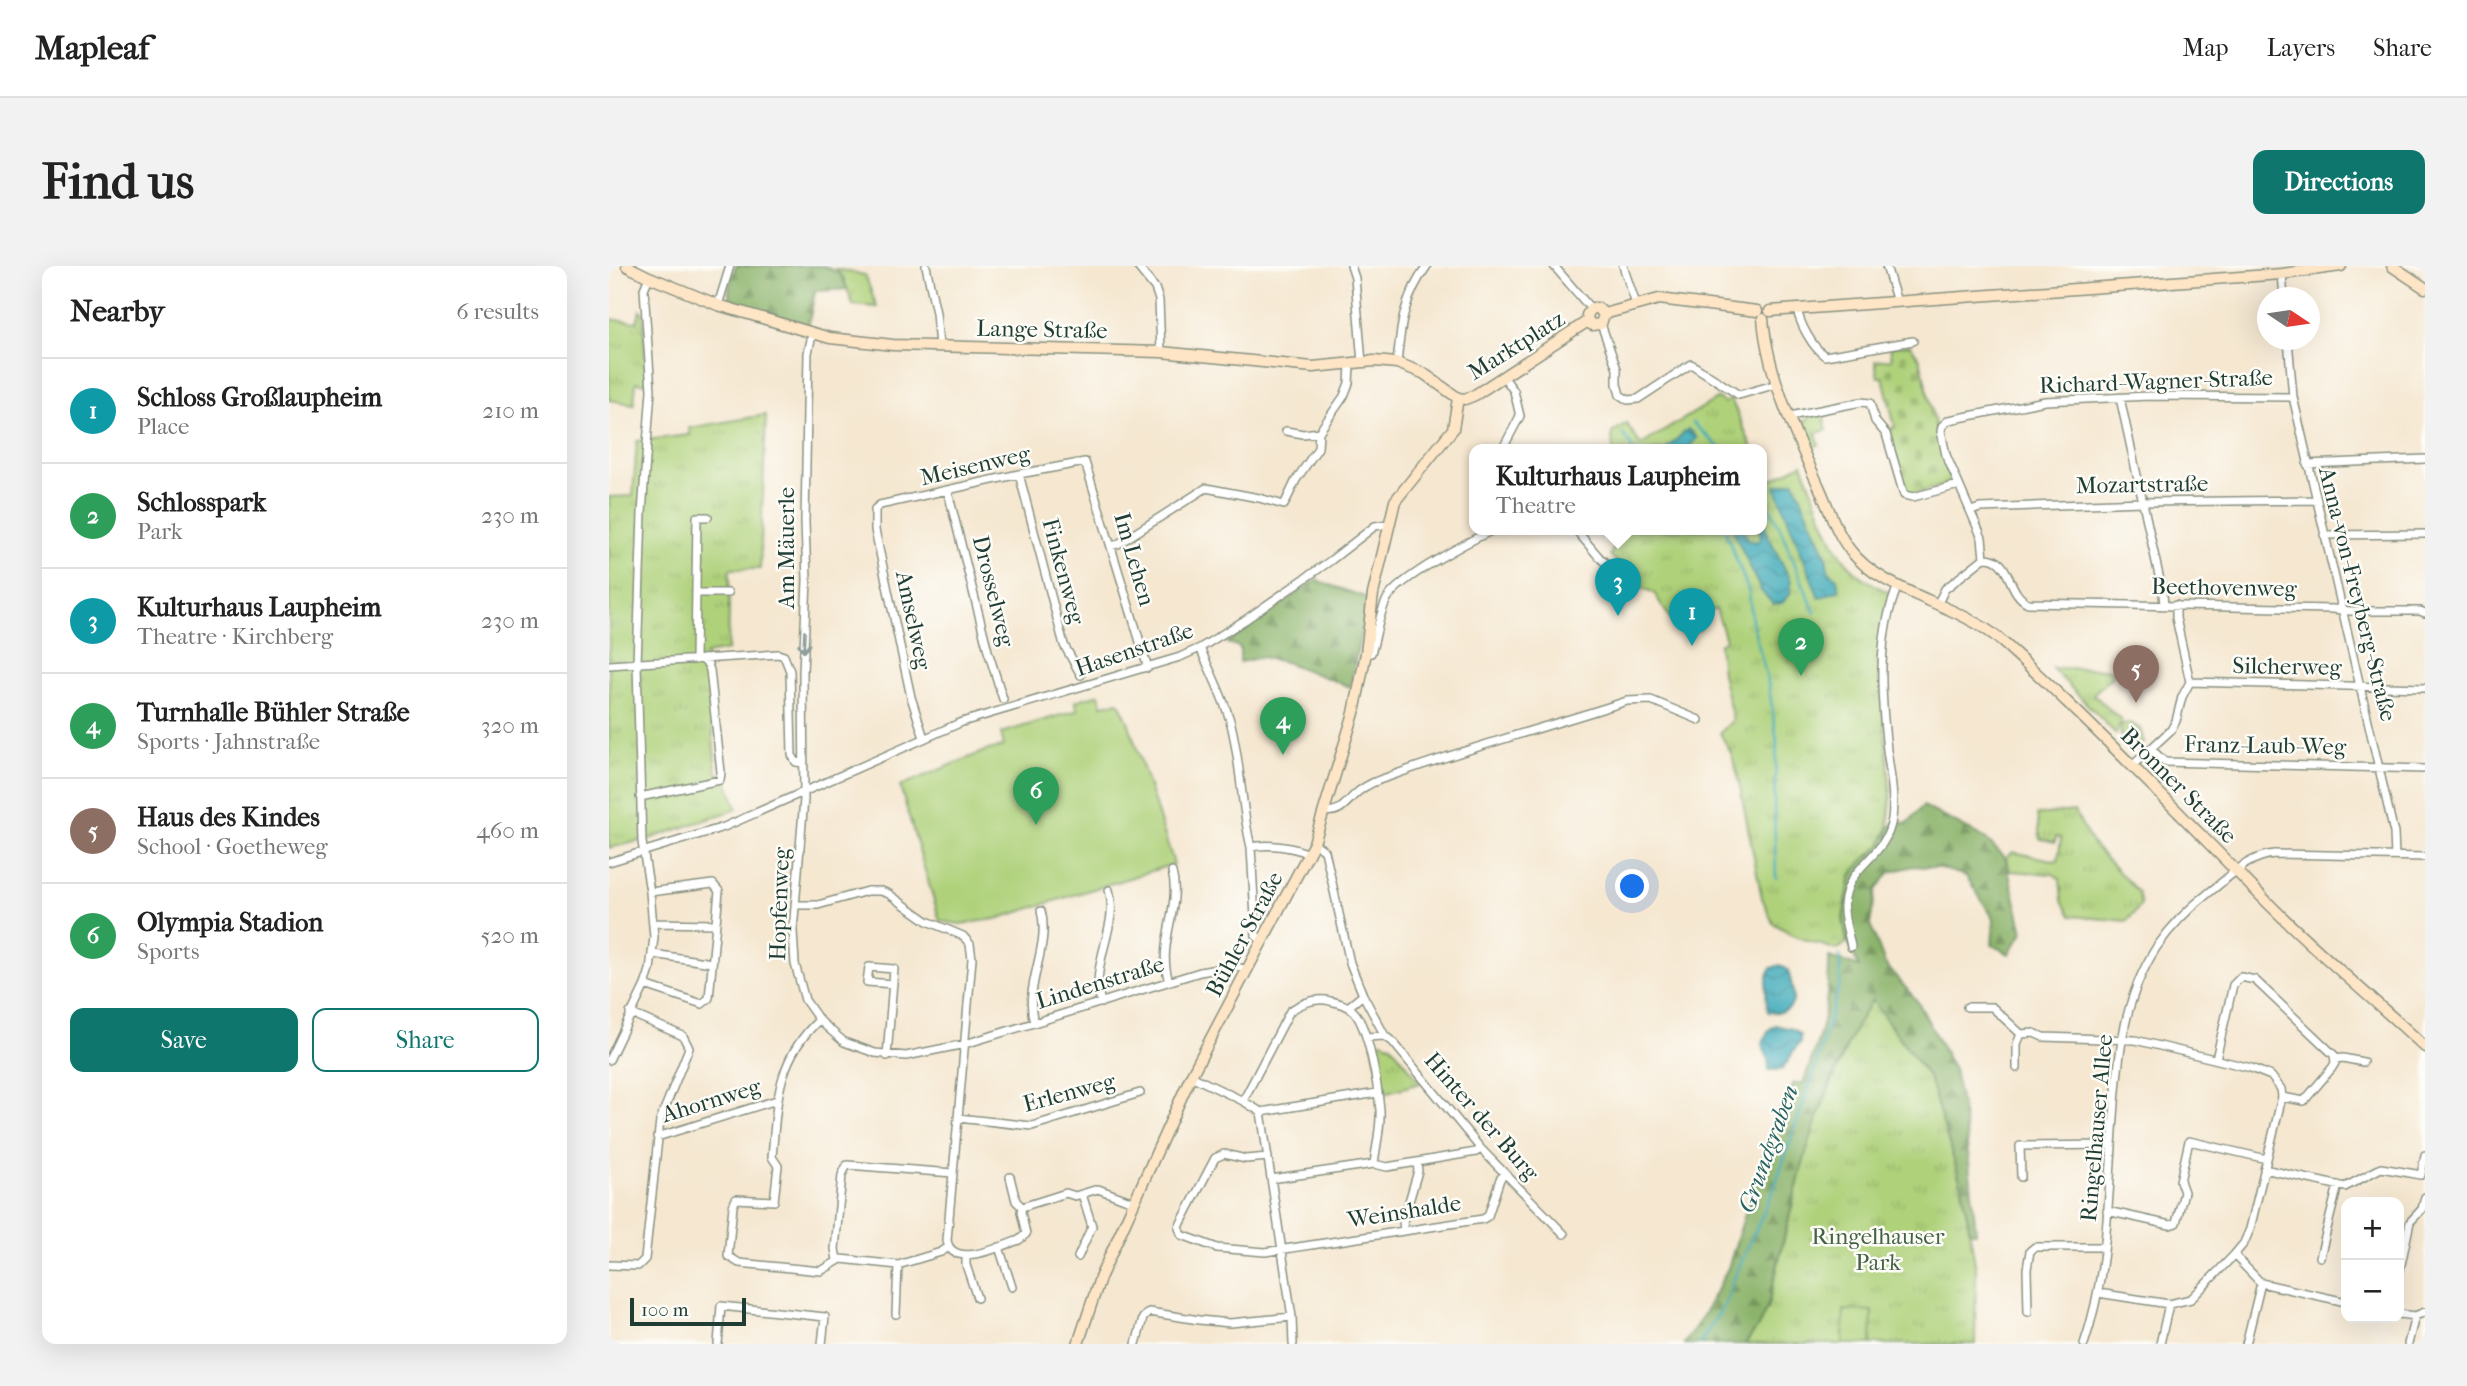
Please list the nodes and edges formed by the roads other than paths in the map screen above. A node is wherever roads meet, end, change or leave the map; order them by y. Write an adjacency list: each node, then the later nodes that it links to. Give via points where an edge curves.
1 (627, 266): 13 (street, Lange Straße)
2 (730, 266): 18 (street)
3 (926, 266): 26 (street)
4 (1137, 266): 28 (street, via 1156,288)
5 (1351, 266): 30 (street)
6 (1427, 266): 29 (street, via 1410,292 1401,321)
7 (1554, 266): 19 (street)
8 (1623, 266): 17 (street)
9 (1885, 266): 16 (street)
10 (2392, 266): 15 (street)
11 (2336, 267): 12 (street)
12 (2281, 274): 14 (street); 16 (street)
13 (649, 278): 18 (street, Lange Straße); 70 (street, via 644,289 650,390)
14 (2283, 287)
15 (2425, 288)
16 (1897, 302): 20 (street)
17 (1636, 304): 21 (street, via 1659,299 1688,301); 22 (street)
18 (718, 305): 24 (street, Lange Straße)
19 (1591, 309): 22 (street, via 1598,308); 23 (street)
20 (1797, 309): 21 (street); 25 (street, via 1819,353 1825,356)
21 (1763, 314): 32 (street, Bronner Straße)
22 (1602, 319): 23 (street, via 1593,325); 32 (street, via 1617,369 1617,388 1628,400 1637,400 1691,364 1739,395)
23 (1588, 321): 31 (street, Marktplatz)
24 (812, 335): 26 (street, Lange Straße); 81 (street, Am Mäuerle, one-way to 81, via 808,353)
25 (1913, 341)
26 (939, 346): 28 (street, Lange Straße)
27 (2289, 350): 33 (street, Anna-von-Freyberg-Straße)
28 (1161, 352): 30 (street, Lange Straße, via 1313,367)
29 (1397, 363): 30 (street, Lange Straße); 34 (street, Lange Straße, via 1423,373)
30 (1356, 364): 38 (street, via 1344,396)
31 (1503, 376): 34 (street, Marktplatz, via 1475,395); 39 (street, via 1514,391 1520,416)
32 (1777, 384): 36 (street, Bronner Straße)
33 (2293, 397): 35 (street, Richard-Wagner-Straße); 42 (street, Anna-von-Freyberg-Straße)
34 (1458, 398): 51 (street, Marktplatz, via 1450,433 1395,501)
35 (2120, 398): 44 (street, Richard-Wagner-Straße, via 2045,401 1949,420 1941,426 1946,455); 47 (street)
36 (1790, 416): 44 (street, via 1870,403 1875,421 1886,434 1904,495 1913,497); 59 (street, Bronner Straße, via 1844,541 1863,565)
37 (1286, 431): 38 (street)
38 (1319, 432): 56 (street, via 1318,447 1284,505 1206,488)
39 (1505, 444)
40 (2425, 459): 42 (street)
41 (1085, 462): 43 (street, Meisenweg); 56 (street, Im Lehen)
42 (2307, 464): 46 (street, Anna-von-Freyberg-Straße)
43 (1019, 474): 45 (street, Meisenweg); 73 (street, Finkenweg, via 1064,645)
44 (1959, 485): 49 (street)
45 (948, 492): 48 (street, Meisenweg); 77 (street, Drosselweg)
46 (2316, 500): 47 (street, Mozartstraße); 55 (street, Anna-von-Freyberg-Straße)
47 (2142, 502): 49 (street, Mozartstraße); 63 (street)
48 (875, 509): 79 (street, Amselweg, via 911,696)
49 (1971, 511): 57 (street)
50 (708, 517): 60 (street, via 697,517)
51 (1388, 524): 67 (street, Hasenstraße, via 1375,526); 68 (street, Bühler Straße)
52 (2425, 534): 55 (street)
53 (1482, 535): 68 (street, via 1462,544 1387,598 1371,653)
54 (1580, 535): 58 (street)
55 (2324, 535): 65 (street, Anna-von-Freyberg-Straße)
56 (1111, 546): 72 (street, Im Lehen)
57 (1984, 558): 62 (street, via 1945,589); 63 (street, Beethovenweg, via 1999,561 2022,601 2028,603)
58 (1613, 570)
59 (1898, 586): 62 (street, Bronner Straße); 104 (street, via 1888,610 1882,679 1892,816 1883,846 1863,863 1847,887 1844,917)
60 (696, 593): 61 (street); 69 (street)
61 (728, 593)
62 (1938, 603): 82 (street, Bronner Straße, via 1996,637)
63 (2164, 605): 64 (street, Beethovenweg)
64 (2176, 605): 65 (street, Beethovenweg); 74 (street)
65 (2341, 610): 66 (street, Beethovenweg); 75 (street, Anna-von-Freyberg-Straße)
66 (2425, 613)
67 (1200, 648): 72 (street, Hasenstraße); 89 (street, via 1231,725)
68 (1366, 653): 87 (street, Bühler Straße)
69 (698, 659): 70 (street); 81 (street, Am Mäuerle, via 784,656 790,671 792,755 796,762); 86 (street, via 710,670 720,780)
70 (637, 664): 71 (street); 86 (street)
71 (609, 665)
72 (1148, 668): 79 (street, Hasenstraße, via 962,722)
73 (1081, 675)
74 (2190, 682): 75 (street, Silcherweg); 80 (street, via 2176,722)
75 (2361, 686): 76 (street, Silcherweg); 83 (street, Anna-von-Freyberg-Straße)
76 (2425, 688)
77 (1003, 699)
78 (1699, 720): 87 (street, via 1651,700 1627,701 1408,769 1373,782 1334,813)
79 (924, 738): 85 (street, Hasenstraße)
80 (2151, 748): 82 (street); 83 (street, Franz-Laub-Weg, via 2165,762)
81 (803, 762): 85 (street, Am Mäuerle)
82 (2133, 765): 95 (street, Bronner Straße)
83 (2379, 767): 84 (street, Franz-Laub-Weg); 92 (street, Anna-von-Freyberg-Straße)
84 (2425, 769)
85 (804, 793): 90 (street, Hasenstraße, via 725,827); 99 (street, Hopfenweg)
86 (640, 797): 90 (street)
87 (1325, 811): 88 (street, Bühler Straße)
88 (1314, 843): 91 (street, Bühler Straße); 111 (street, Hinter der Burg, via 1325,851 1343,940)
89 (1251, 847): 91 (street); 103 (street, via 1256,936)
90 (643, 852): 94 (street, Hasenstraße); 98 (street)
91 (1309, 854): 103 (street, Bühler Straße)
92 (2395, 856): 93 (street, Ringelhauser Allee); 95 (street, Ringelhauser Allee, via 2265,855)
93 (2425, 857)
94 (609, 862)
95 (2237, 870): 121 (street, Ringelhauser Allee, via 2189,909 2156,948 2135,990); 123 (street, Bronner Straße, via 2306,940)
96 (1172, 872): 108 (street, via 1174,891 1164,959)
97 (1109, 890): 112 (street, via 1111,906 1097,976)
98 (650, 891): 101 (street); 102 (street, via 713,884 719,891)
99 (795, 905): 116 (street, Hopfenweg, via 793,949 798,979); 122 (street, via 818,905 881,891 927,921 963,936 972,951)
100 (1041, 911): 117 (street, via 1042,933 1030,1003)
101 (654, 923): 102 (street); 105 (street)
102 (716, 924): 106 (street)
103 (1262, 940): 107 (street, Bühler Straße)
104 (1851, 947)
105 (653, 954): 106 (street); 110 (street)
106 (712, 963): 110 (street, via 709,998 702,1004)
107 (1247, 970): 108 (street, Lindenstraße, via 1234,966); 130 (street, Bühler Straße)
108 (1169, 981): 112 (street, Lindenstraße)
109 (893, 984): 124 (street)
110 (645, 985): 115 (street)
111 (1363, 995): 113 (street); 119 (street, Hinter der Burg)
112 (1101, 1003): 117 (street, Lindenstraße)
113 (1348, 1007): 120 (street, via 1359,1018); 135 (street, via 1317,999 1290,1012)
114 (1967, 1007): 118 (street, via 1992,1007)
115 (630, 1013): 127 (street); 138 (street, via 683,1036 688,1043)
116 (819, 1020): 124 (street, Hopfenweg, via 844,1042); 134 (street, Ahornweg, via 794,1049)
117 (1034, 1022): 122 (street, Lindenstraße)
118 (2021, 1034): 121 (street); 129 (street)
119 (1385, 1035): 120 (street); 140 (street, Hinter der Burg)
120 (1366, 1037): 132 (street)
121 (2121, 1038): 125 (street); 139 (street, Ringelhauser Allee)
122 (965, 1044): 124 (street, Hopfenweg); 137 (street)
123 (2425, 1047)
124 (887, 1056)
125 (2216, 1059): 126 (street, via 2233,985 2241,977 2255,981 2277,1000); 133 (street, via 2271,1076)
126 (2335, 1059): 128 (street); 133 (street, via 2304,1101)
127 (609, 1060)
128 (2363, 1062)
129 (2017, 1068)
130 (1191, 1076): 135 (street); 156 (street, Bühler Straße)
131 (1140, 1093): 137 (street, Erlenweg, via 1032,1126)
132 (1377, 1093): 136 (street); 145 (street, via 1380,1124)
133 (2282, 1097): 143 (street)
134 (777, 1101): 138 (street, Ahornweg); 169 (street, Ahornweg, via 774,1201 736,1199 728,1256 739,1263 821,1271)
135 (1243, 1101): 136 (street)
136 (1261, 1112): 142 (street)
137 (958, 1118): 147 (street)
138 (657, 1137): 171 (street, via 645,1259 638,1266)
139 (2112, 1145): 150 (street, via 2020,1146); 158 (street, Ringelhauser Allee)
140 (1481, 1149): 144 (street); 148 (street, Hinter der Burg)
141 (2425, 1156): 151 (street)
142 (1268, 1157): 152 (street); 164 (street, Weinshalde, via 1220,1154 1179,1228 1184,1236 1217,1248)
143 (2267, 1158): 146 (street); 158 (street, via 2189,1141 2176,1223)
144 (1417, 1162): 145 (street, via 1387,1167); 159 (street)
145 (1374, 1164): 152 (street)
146 (2264, 1169): 153 (street); 165 (street, via 2250,1230)
147 (953, 1173): 161 (street); 169 (street, via 847,1165 842,1175)
148 (1504, 1175): 159 (street, Weinshalde, via 1487,1216); 160 (street, Hinter der Burg)
149 (1010, 1177): 157 (street)
150 (2021, 1177)
151 (2423, 1177): 153 (street, via 2381,1168 2345,1187)
152 (1271, 1179): 164 (street)
153 (2337, 1185): 168 (street)
154 (1082, 1194): 156 (street, via 1098,1189); 157 (street, via 1066,1193); 167 (street, via 1093,1226)
155 (2425, 1197): 170 (street, via 2422,1209 2410,1222)
156 (1133, 1202): 187 (street, Bühler Straße)
157 (1022, 1207): 162 (street, via 1024,1236)
158 (2107, 1211): 163 (street, Ringelhauser Allee)
159 (1403, 1231): 164 (street, Weinshalde)
160 (1564, 1234)
161 (949, 1247): 166 (street); 172 (street, Ahornweg)
162 (999, 1247): 166 (street); 174 (street)
163 (2104, 1247): 175 (street, Ringelhauser Allee); 179 (street, via 2035,1247 2030,1251)
164 (1282, 1250): 184 (street)
165 (2234, 1255): 173 (street); 178 (street, via 2192,1298)
166 (966, 1256): 176 (street)
167 (1079, 1257)
168 (2320, 1257)
169 (837, 1260): 172 (street, Ahornweg)
170 (2402, 1260)
171 (609, 1265)
172 (898, 1265): 181 (street)
173 (2261, 1283): 177 (street); 192 (street)
174 (1012, 1287)
175 (2098, 1293): 178 (street); 190 (street, Ringelhauser Allee)
176 (977, 1298)
177 (2341, 1301)
178 (2169, 1304): 191 (street)
179 (2028, 1312)
180 (2425, 1312): 183 (street)
181 (896, 1314)
182 (2404, 1315): 183 (street)
183 (2415, 1316): 193 (street)
184 (1292, 1317): 188 (street, via 1230,1323 1149,1312); 189 (street)
185 (718, 1344): 186 (street, via 721,1306 825,1317)
186 (822, 1344)
187 (1077, 1344)
188 (1136, 1344)
189 (1293, 1344)
190 (2084, 1344)
191 (2160, 1344)
192 (2246, 1344)
193 (2408, 1344)

